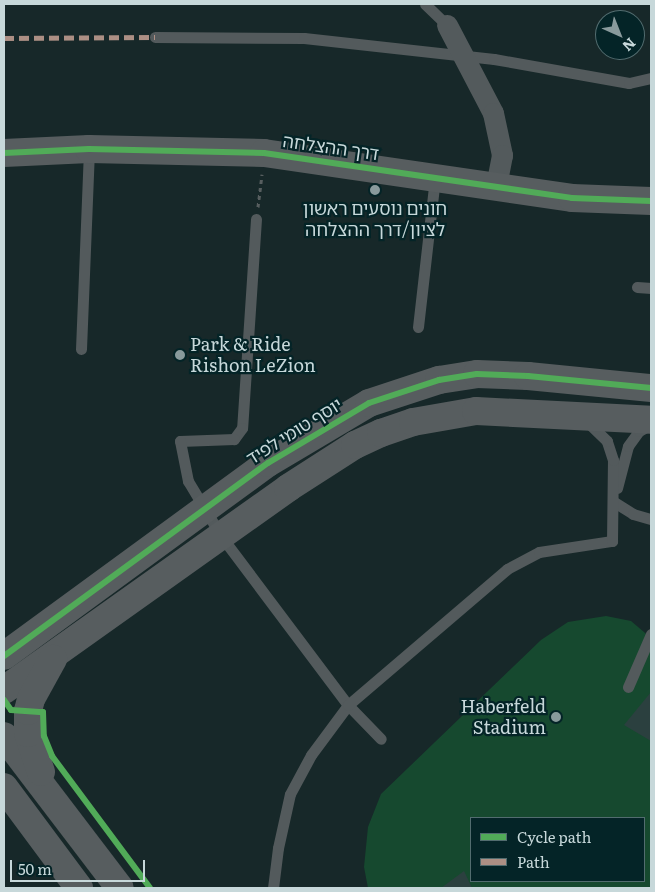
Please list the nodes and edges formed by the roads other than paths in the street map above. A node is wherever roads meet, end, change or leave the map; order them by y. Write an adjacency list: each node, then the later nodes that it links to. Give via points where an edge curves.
1 (425, 4): 2 (lane)
2 (447, 25): 4 (street)
3 (156, 37): 4 (lane, via 304,38)
4 (465, 56): 5 (lane, via 629,82); 9 (street, via 493,113 500,139 502,155)
5 (651, 78)
6 (90, 149): 7 (street, דרך ההצלחה); 8 (street, דרך ההצלחה, via 264,153); 15 (lane)
7 (4, 153)
8 (435, 176): 9 (street, דרך ההצלחה); 14 (lane)
9 (496, 187): 10 (street, דרך ההצלחה, via 572,198)
10 (651, 201)
11 (256, 219): 21 (lane, via 242,428 234,439 180,441 188,481)
12 (637, 287): 13 (lane)
13 (651, 288)
14 (418, 327)
15 (81, 349)
16 (651, 388): 21 (street, יוסף טומי לפיד, via 478,374 439,380 400,391 340,418 268,463)
17 (579, 415): 18 (street); 20 (lane, via 607,441 612,460); 23 (street, via 476,411 397,428 355,445 332,459)
18 (651, 420)
19 (651, 425): 20 (lane, via 639,431 628,446)
20 (614, 502): 22 (lane, via 633,514); 31 (lane, via 612,541 539,552 507,569)
21 (206, 508): 23 (lane); 24 (street, יוסף טומי לפיד)
22 (651, 518)
23 (220, 536): 27 (street); 31 (lane)
24 (47, 624): 25 (street); 28 (street, יוסף טומי לפיד)
25 (4, 634)
26 (651, 634): 29 (lane)
27 (56, 653): 30 (street); 35 (street, via 31,699 28,711 28,733)
28 (4, 656)
29 (628, 687)
30 (4, 690)
31 (348, 705): 33 (lane); 38 (lane, via 311,755 290,794)
32 (4, 736): 35 (street)
33 (382, 739)
34 (4, 787): 36 (street)
35 (48, 792): 37 (street)
36 (80, 888)
37 (120, 888)
38 (273, 888)

